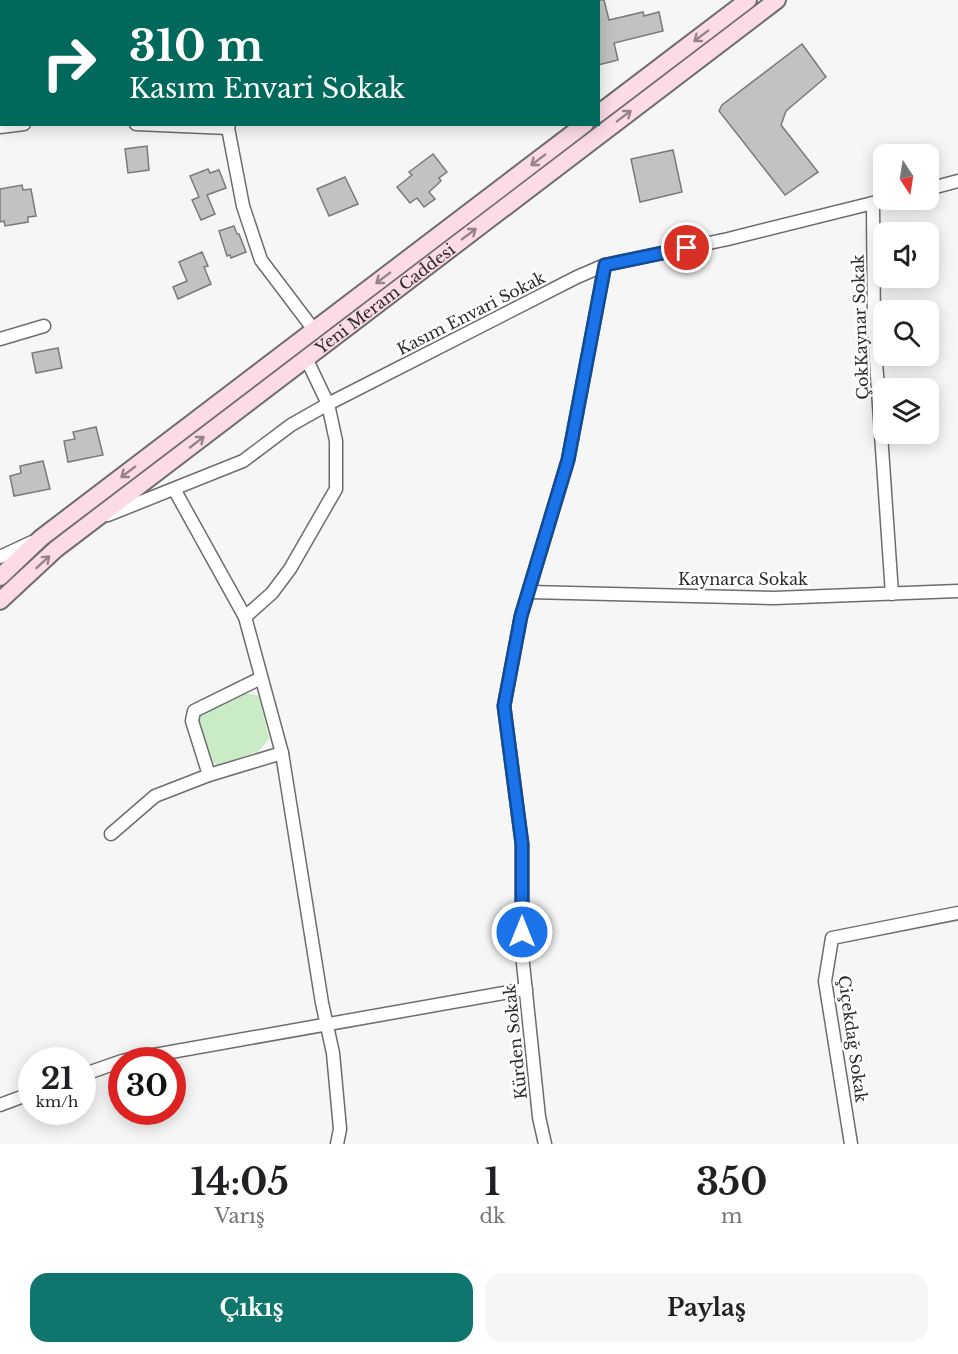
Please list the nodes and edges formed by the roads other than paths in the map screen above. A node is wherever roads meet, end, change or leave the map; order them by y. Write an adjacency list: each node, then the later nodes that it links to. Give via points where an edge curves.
1 (748, 0): 3 (main road, one-way to 3)
2 (777, 0): 14 (main road, Yeni Meram Caddesi, one-way to 2)
3 (600, 112)
4 (229, 126): 12 (street, via 243,207 261,260)
5 (582, 126): 12 (main road, Yeni Meram Caddesi, one-way to 12)
6 (958, 181): 7 (street)
7 (939, 186)
8 (873, 203): 10 (street, Kasım Envari Sokak)
9 (879, 210): 23 (street, ÇokKaynar Sokak, via 874,332)
10 (605, 265): 15 (street, Kasım Envari Sokak); 22 (street, Kürden Sokak, via 568,460)
11 (44, 326): 13 (street)
12 (314, 330): 18 (main road, Yeni Meram Caddesi, one-way to 18)
13 (0, 339)
14 (306, 358): 15 (street); 17 (main road, Yeni Meram Caddesi, one-way to 14)
15 (328, 404): 16 (street, Kasım Envari Sokak, via 291,425 243,461); 25 (street, via 336,441 336,489 290,569 272,593)
16 (174, 489): 17 (street, Kasım Envari Sokak); 25 (street)
17 (96, 519): 24 (main road, Yeni Meram Caddesi, one-way to 17, via 56,549)
18 (41, 538): 19 (street); 20 (main road, Yeni Meram Caddesi)
19 (0, 557)
20 (0, 577)
21 (958, 591): 23 (street, Kaynarca Sokak)
22 (529, 592): 23 (street, Kaynarca Sokak, via 774,598); 31 (street, Kürden Sokak, via 504,706 522,844 522,954)
23 (892, 594)
24 (0, 601)
25 (245, 617): 26 (street)
26 (261, 678): 27 (street); 28 (street, via 194,711 192,721)
27 (282, 753): 28 (street); 32 (street)
28 (209, 775): 29 (street, via 155,796)
29 (111, 834)
30 (958, 913): 38 (street, Çiçekdağ Sokak, via 832,938 825,981)
31 (526, 989): 32 (street); 37 (street, Kürden Sokak)
32 (327, 1025): 33 (street); 36 (street, via 340,1129)
33 (186, 1050)
34 (18, 1098): 35 (street)
35 (0, 1105)
36 (337, 1144)
37 (545, 1144)
38 (851, 1144)

